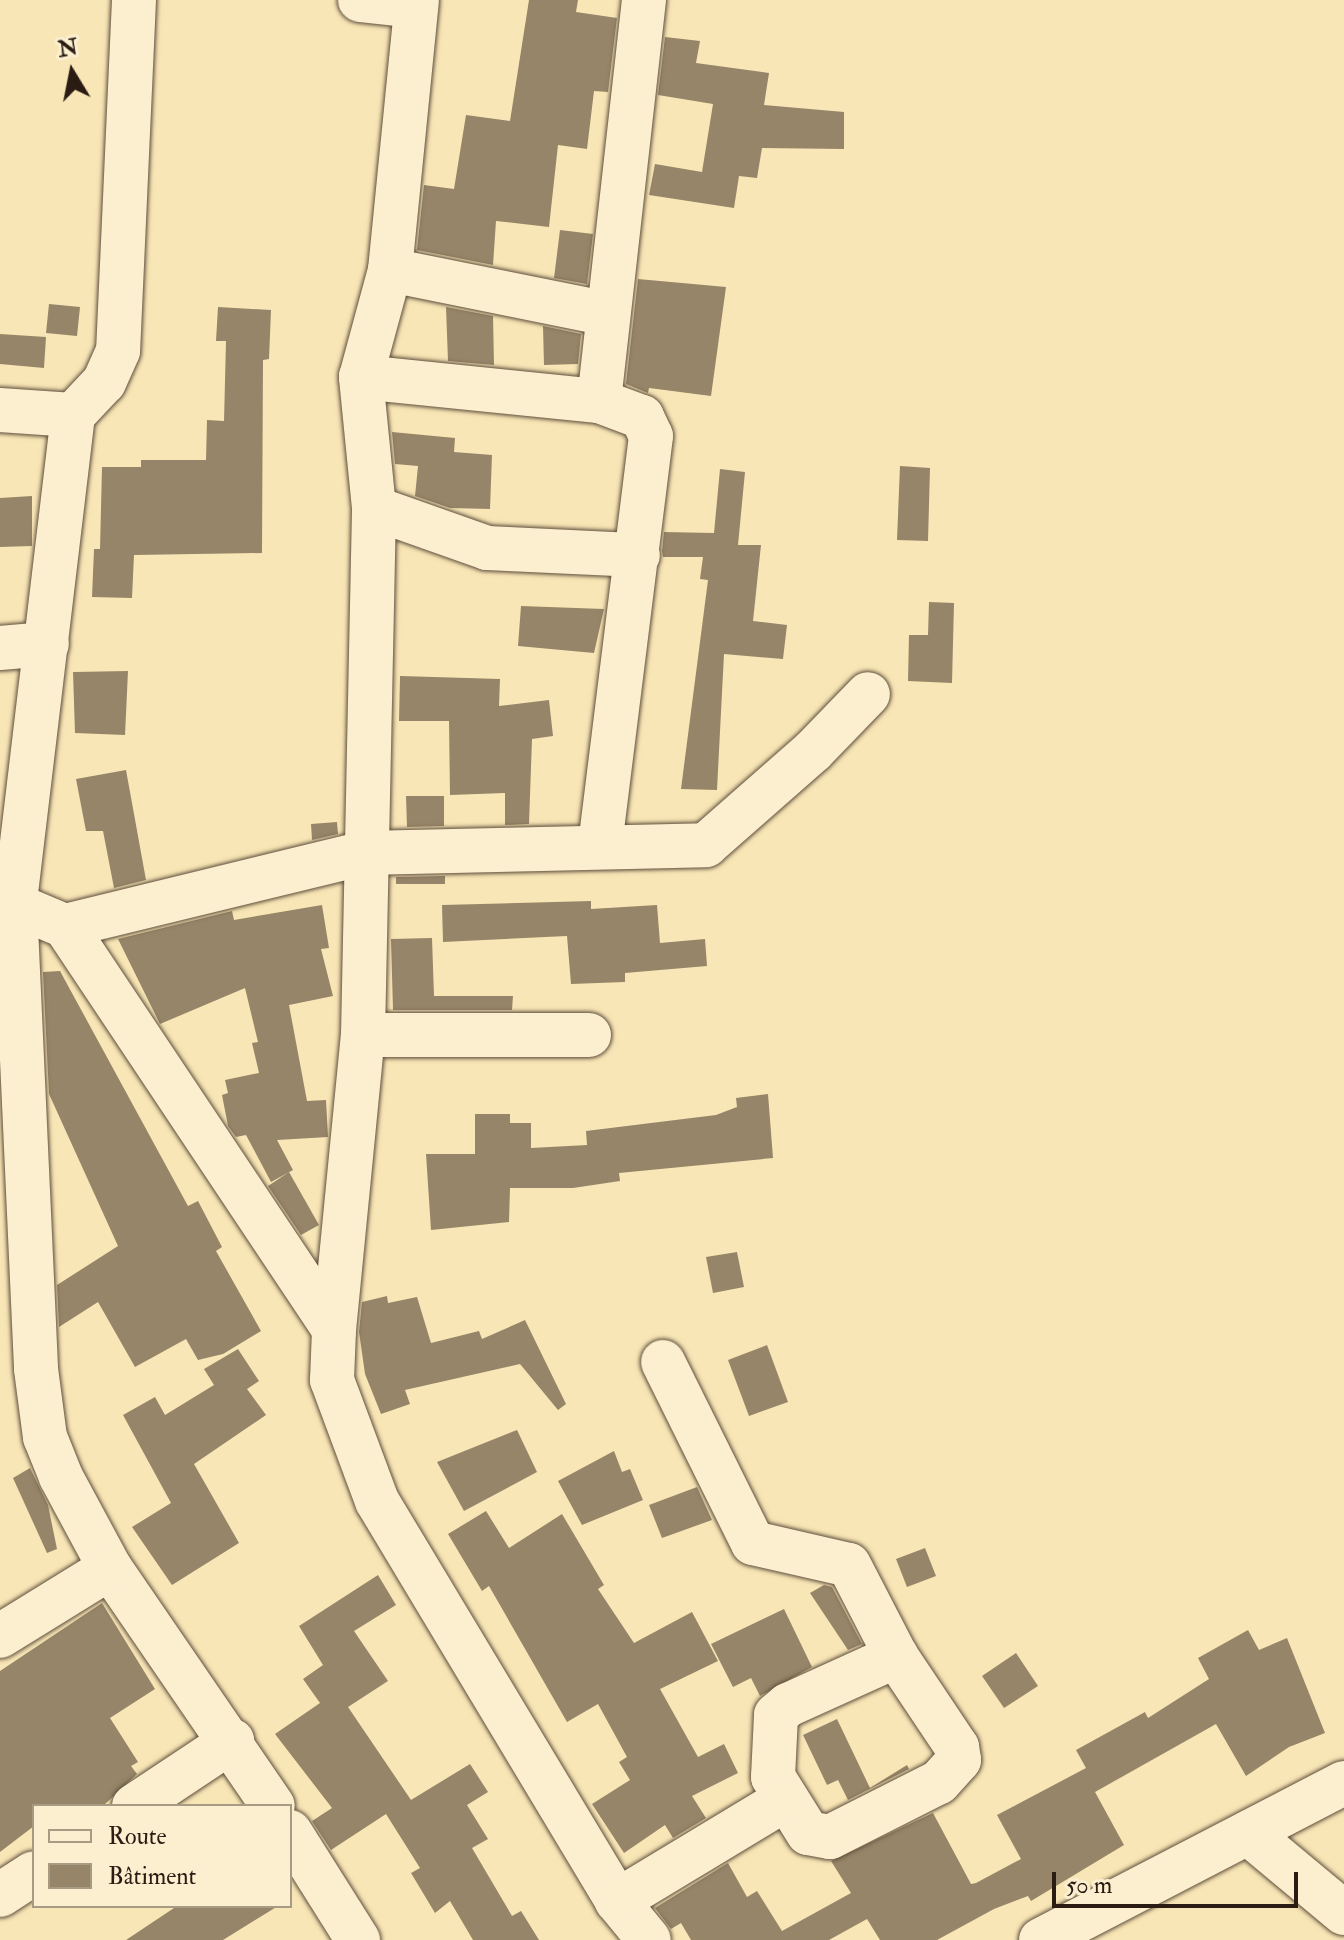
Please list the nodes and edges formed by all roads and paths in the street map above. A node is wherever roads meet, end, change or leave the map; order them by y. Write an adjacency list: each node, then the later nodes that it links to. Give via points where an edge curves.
1 (134, 0): 10 (street, via 118,351 104,382)
2 (360, 0): 4 (street)
3 (644, 0): 6 (street)
4 (416, 3): 5 (street)
5 (390, 270): 6 (street); 7 (street)
6 (608, 314): 8 (street)
7 (361, 377): 8 (street); 11 (street)
8 (599, 401): 12 (street, via 642,417 651,436)
9 (0, 410): 10 (street)
10 (73, 415): 13 (street)
11 (374, 508): 12 (street, via 487,548); 17 (street)
12 (638, 555): 16 (street)
13 (47, 644): 14 (street); 18 (street)
14 (0, 648)
15 (868, 694): 16 (street, via 813,751 706,845)
16 (600, 846): 17 (street)
17 (365, 853): 19 (street); 21 (street)
18 (15, 905): 19 (street); 20 (street)
19 (65, 926): 24 (street)
20 (8, 955): 23 (street)
21 (363, 1035): 22 (street); 24 (street)
22 (589, 1035)
23 (16, 1228): 26 (street, via 45,1437)
24 (334, 1330): 38 (street, via 332,1380 377,1501)
25 (663, 1362): 28 (street, via 753,1543 849,1565)
26 (110, 1568): 27 (street); 29 (street)
27 (0, 1636)
28 (896, 1656): 31 (street, via 776,1715 773,1777); 31 (street, via 957,1747 959,1760 953,1770 830,1837 808,1833)
29 (232, 1741): 32 (street); 33 (street)
30 (1344, 1783): 34 (street)
31 (783, 1801): 38 (street)
32 (137, 1804)
33 (272, 1804)
34 (1248, 1833): 39 (street); 42 (street)
35 (292, 1835): 40 (street)
36 (32, 1874): 37 (street)
37 (0, 1895)
38 (617, 1901): 41 (street)
39 (1344, 1913)
40 (358, 1940)
41 (649, 1940)
42 (1041, 1940)

